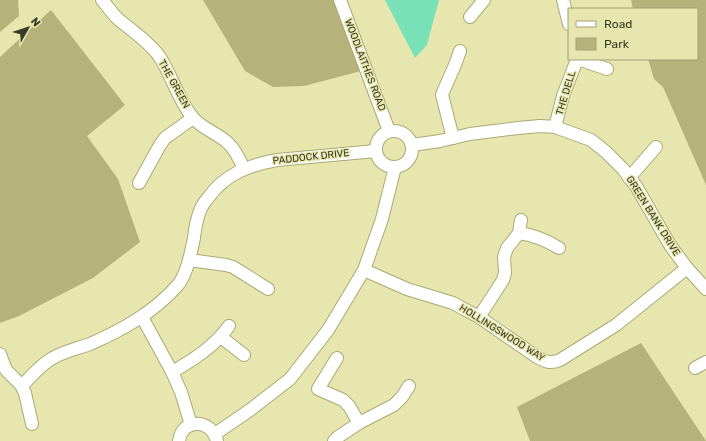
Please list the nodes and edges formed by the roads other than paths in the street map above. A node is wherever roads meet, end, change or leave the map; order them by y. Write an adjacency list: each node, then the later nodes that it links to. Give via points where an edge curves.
1 (102, 0): 11 (street, THE GREEN, via 116,17 150,45 159,56)
2 (340, 0): 13 (street, WOODLAITHES ROAD)
3 (484, 0): 5 (street)
4 (563, 0): 6 (street)
5 (470, 17)
6 (568, 20)
7 (460, 51): 14 (street, via 442,95)
8 (577, 60): 12 (street, THE DELL, via 563,96)
9 (580, 60): 10 (street, THE DELL)
10 (607, 69)
11 (193, 118): 19 (street, THE GREEN, via 229,144); 21 (street, via 165,138)
12 (556, 128): 14 (street, GREEN BANK DRIVE, via 518,128); 20 (street, GREEN BANK DRIVE, via 591,140 606,152)
13 (389, 131): 15 (street, via 404,133); 17 (street, via 379,138)
14 (453, 138): 15 (street, GREEN BANK DRIVE)
15 (412, 145): 18 (street, via 406,163)
16 (656, 146): 20 (street)
17 (376, 151): 18 (street, via 382,163); 19 (street, PADDOCK DRIVE, via 277,160)
18 (395, 167): 27 (street, via 382,219)
19 (244, 169): 25 (street, PADDOCK DRIVE, via 220,184 202,207)
20 (629, 178): 26 (street, GREEN BANK DRIVE, via 670,246)
21 (139, 183)
22 (521, 220): 23 (street)
23 (519, 233): 24 (street, via 540,237); 31 (street, via 507,248 502,280)
24 (559, 248)
25 (189, 260): 28 (street, via 226,265); 30 (street, PADDOCK DRIVE, via 179,284)
26 (687, 268): 29 (street, GREEN BANK DRIVE); 31 (street, HOLLINGSWOOD WAY, via 616,325 554,362 537,357)
27 (364, 270): 31 (street, HOLLINGSWOOD WAY, via 407,289 453,303); 45 (street, via 328,330 290,379)
28 (268, 289)
29 (706, 289)
30 (142, 317): 39 (street); 40 (street, PADDOCK DRIVE, via 113,333 48,360)
31 (479, 317)
32 (229, 326): 33 (street)
33 (221, 337): 35 (street); 39 (street, via 205,351)
34 (0, 354): 40 (street, via 6,370)
35 (244, 355)
36 (337, 358): 42 (street, via 318,389 343,400)
37 (706, 362): 38 (street)
38 (695, 368)
39 (172, 372): 44 (street)
40 (22, 386): 43 (street)
41 (409, 386): 42 (street, via 394,405)
42 (359, 423): 47 (street)
43 (32, 424)
44 (191, 425): 45 (street, via 207,426); 46 (street, via 183,431)
45 (216, 438)
46 (180, 441)
47 (334, 441)

